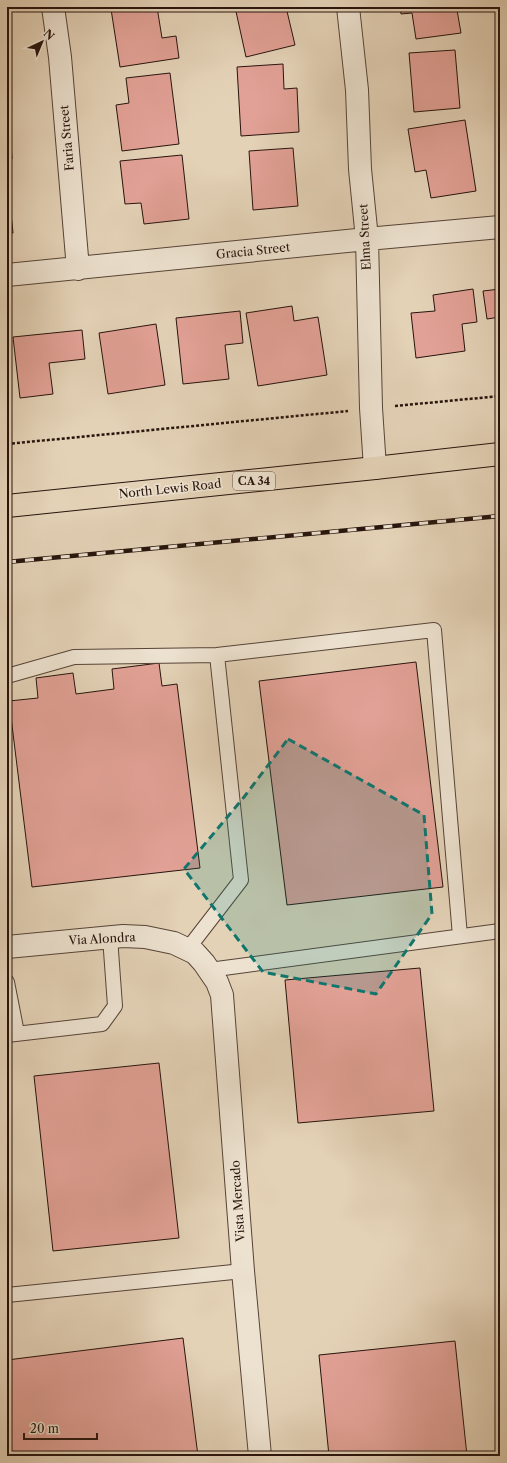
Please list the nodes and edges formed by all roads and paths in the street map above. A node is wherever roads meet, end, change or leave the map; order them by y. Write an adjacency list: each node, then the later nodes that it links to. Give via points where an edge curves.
1 (53, 7): 5 (street, Faria Street, via 60,57)
2 (348, 7): 4 (street, Elma Street)
3 (500, 227): 4 (street, Gracia Street)
4 (367, 239): 5 (street, Gracia Street); 12 (street, Elma Street)
5 (78, 269): 6 (street, Gracia Street)
6 (7, 275)
7 (500, 396): 8 (path)
8 (414, 404)
9 (323, 414): 10 (path)
10 (7, 444)
11 (500, 454): 12 (main road, North Lewis Road / CA 34)
12 (375, 468): 13 (main road, North Lewis Road / CA 34)
13 (7, 506)
14 (217, 655): 15 (lane, via 74,657); 17 (lane, via 434,630); 20 (lane, via 241,880)
15 (7, 676)
16 (500, 931): 17 (lane)
17 (460, 936): 21 (lane)
18 (110, 937): 19 (street, Via Alondra); 20 (street, Via Alondra, via 145,937 174,943); 23 (lane, via 115,1006 102,1024)
19 (7, 946)
20 (191, 952): 21 (street, Vista Mercado)
21 (209, 970): 24 (street, Vista Mercado, via 222,995)
22 (7, 982): 23 (lane)
23 (12, 1034)
24 (243, 1271): 25 (lane); 26 (street, Vista Mercado)
25 (7, 1295)
26 (260, 1456)

